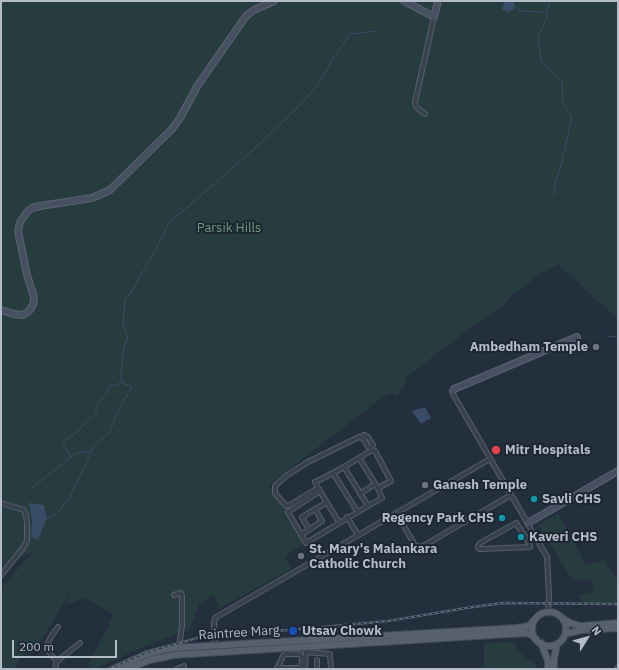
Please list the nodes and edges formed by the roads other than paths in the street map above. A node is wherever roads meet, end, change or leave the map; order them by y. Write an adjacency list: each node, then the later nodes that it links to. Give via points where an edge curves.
1 (274, 1): 6 (street, via 246,16 198,85 172,129 110,190 92,198 35,207 26,214 20,222 18,231 34,297 33,305 23,315)
2 (404, 1): 4 (street)
3 (438, 1): 4 (street)
4 (434, 17): 5 (street, via 415,102 416,107)
5 (425, 114)
6 (1, 310)
7 (577, 337): 8 (street)
8 (453, 391): 11 (street)
9 (364, 435): 16 (street, via 372,447 368,447 363,438 359,437 292,472 275,486 274,491 286,506)
10 (359, 458): 12 (street); 15 (street); 15 (street, via 372,450 375,451 391,481)
11 (490, 459): 18 (street); 24 (street)
12 (344, 467): 14 (street); 17 (street)
13 (618, 470): 27 (street)
14 (333, 473): 16 (street, via 315,482); 23 (street)
15 (377, 486): 17 (street); 21 (street, via 382,498)
16 (319, 490): 19 (street); 29 (street, via 288,512)
17 (360, 494): 21 (street)
18 (511, 495): 24 (street, via 418,547); 27 (street)
19 (327, 502): 22 (street); 26 (street)
20 (1, 503): 32 (street, via 24,510 27,541)
21 (368, 506): 23 (street)
22 (315, 509): 28 (street, via 322,521); 28 (street, via 302,517)
23 (357, 511): 25 (street)
24 (396, 513): 30 (street)
25 (347, 517): 26 (street); 30 (street)
26 (339, 522): 29 (street, via 308,543)
27 (528, 523): 34 (street, via 548,560)
28 (309, 530): 29 (street)
29 (301, 535)
30 (358, 535): 45 (street, via 217,616 214,623)
31 (494, 536): 31 (street, via 479,544 480,549 531,546 516,523)
32 (1, 575)
33 (174, 595): 44 (street, via 182,595)
34 (548, 612): 35 (main road); 36 (main road, via 542,613)
35 (562, 618): 37 (main road, via 581,626); 40 (main road)
36 (534, 620): 41 (main road, via 532,630); 45 (main road, Raintree Marg, via 529,626 516,628)
37 (618, 623)
38 (58, 627): 47 (street, via 46,647)
39 (618, 628): 40 (main road, via 577,630)
40 (565, 634): 43 (main road)
41 (538, 641): 43 (main road, via 550,646); 45 (main road, Raintree Marg, via 526,633); 58 (main road, via 548,661)
42 (80, 643): 47 (street)
43 (556, 644): 59 (main road)
44 (179, 648): 45 (main road, Raintree Marg); 48 (main road, Raintree Marg, via 158,650)
45 (215, 649): 48 (main road, Raintree Marg, via 159,657)
46 (317, 660): 56 (street)
47 (57, 661): 51 (street)
48 (138, 664): 52 (main road, Raintree Marg); 53 (main road, Raintree Marg)
49 (184, 666): 54 (street)
50 (277, 668): 55 (street); 55 (street, via 285,654 300,654)
51 (55, 669)
52 (114, 669)
53 (128, 669)
54 (177, 669)
55 (302, 669): 57 (street, via 306,652 330,654)
56 (317, 669)
57 (331, 669)
58 (548, 669)
59 (554, 669)

